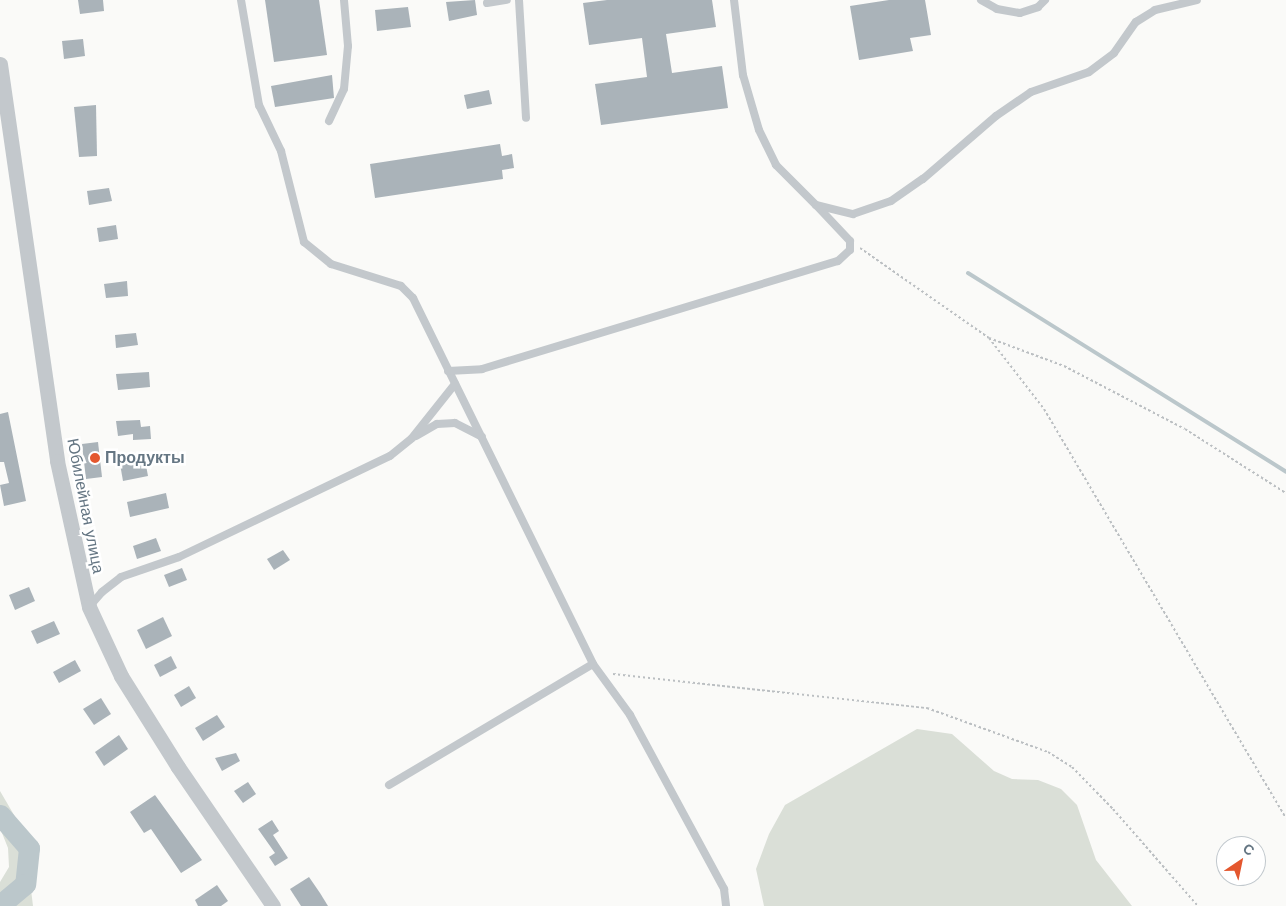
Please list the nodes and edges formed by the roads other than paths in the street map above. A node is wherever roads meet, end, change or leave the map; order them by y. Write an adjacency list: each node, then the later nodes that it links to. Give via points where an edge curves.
1 (242, 0): 14 (lane, via 259,105 281,151 304,242 332,264 401,286 424,316)
2 (344, 0): 12 (lane, via 348,46 344,89)
3 (508, 0): 9 (lane)
4 (519, 0): 11 (lane)
5 (734, 0): 13 (lane, via 743,75 759,130 776,165)
6 (981, 0): 7 (lane, via 996,8 1020,13 1038,7)
7 (1045, 0)
8 (1197, 0): 13 (lane, via 1154,10 1136,22 1114,53 1089,72 1031,92 890,201 853,214)
9 (487, 3)
10 (0, 64): 18 (street, Юбилейная улица, via 57,461)
11 (526, 118)
12 (329, 121)
13 (816, 205): 14 (lane, via 850,241 850,250 838,261 482,369)
14 (448, 370): 15 (lane)
15 (455, 384): 16 (lane); 17 (lane)
16 (482, 437): 17 (lane, via 455,424 437,424); 19 (lane)
17 (412, 438): 18 (lane, via 390,456 311,496 179,557 121,577)
18 (89, 607): 21 (street, Юбилейная улица, via 121,676 178,767)
19 (593, 664): 20 (lane); 22 (lane, via 634,724 724,889)
20 (389, 785)
21 (273, 906)
22 (726, 906)

